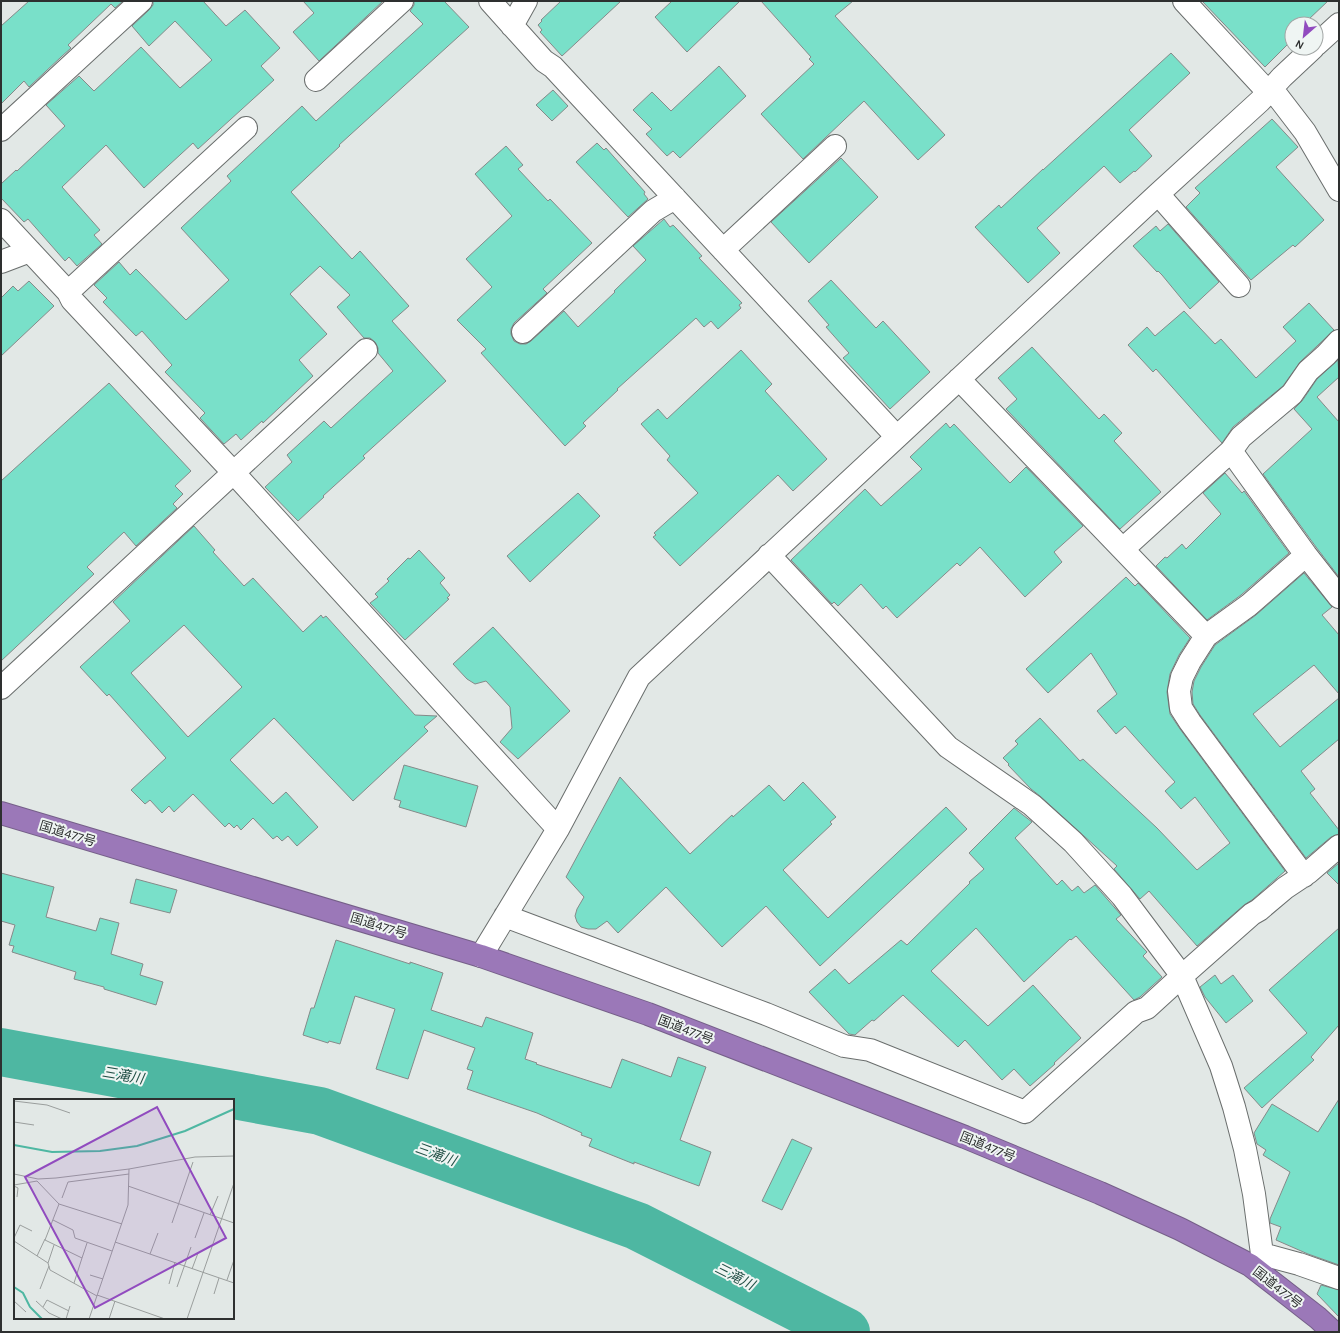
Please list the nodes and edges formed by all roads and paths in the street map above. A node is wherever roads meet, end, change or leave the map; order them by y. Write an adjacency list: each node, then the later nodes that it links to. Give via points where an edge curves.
1 (141, 1): 13 (street)
2 (402, 1): 10 (street)
3 (490, 1): 7 (street)
4 (526, 1): 7 (street)
5 (1184, 1): 11 (street)
6 (1339, 24): 8 (street)
7 (512, 26): 17 (street)
8 (1324, 38)
9 (1304, 56): 11 (street)
10 (316, 80)
11 (1270, 91): 15 (street, via 1305,132); 16 (street)
12 (246, 128): 23 (street)
13 (1, 130)
14 (835, 146): 19 (street)
15 (1339, 190)
16 (1158, 194): 22 (street); 27 (street)
17 (675, 198): 19 (street); 24 (street, via 653,211)
18 (1, 220): 20 (street)
19 (723, 250): 28 (street)
20 (30, 251): 21 (street); 23 (street)
21 (1, 262)
22 (1239, 286)
23 (68, 292): 30 (street, via 72,300)
24 (523, 332)
25 (1339, 341): 29 (street, via 1308,371 1292,394 1241,437)
26 (366, 350): 30 (street)
27 (959, 379): 28 (street); 31 (street)
28 (897, 437): 32 (street)
29 (1232, 451): 31 (street); 33 (street)
30 (233, 472): 36 (street); 38 (street)
31 (1123, 549): 35 (street)
32 (769, 555): 38 (street, via 639,677); 43 (street, via 948,747 1032,805 1073,842 1122,896)
33 (1306, 555): 34 (street); 35 (street, via 1249,605)
34 (1339, 597)
35 (1206, 636): 40 (street, via 1182,677 1179,690 1181,708)
36 (1, 688)
37 (1, 813): 42 (highway, 国道477号)
38 (558, 829): 41 (street)
39 (1339, 846): 40 (street)
40 (1304, 876): 43 (street, via 1252,914)
41 (505, 916): 42 (street); 43 (street, via 844,1046 870,1050 1025,1112 1136,1012 1147,1008)
42 (481, 956): 44 (highway, 国道477号, via 648,1014 965,1137)
43 (1182, 976): 44 (street, via 1221,1066 1234,1107 1249,1172)
44 (1256, 1260): 45 (street, via 1299,1264); 46 (highway, 国道477号)
45 (1339, 1278)
46 (1332, 1332)

